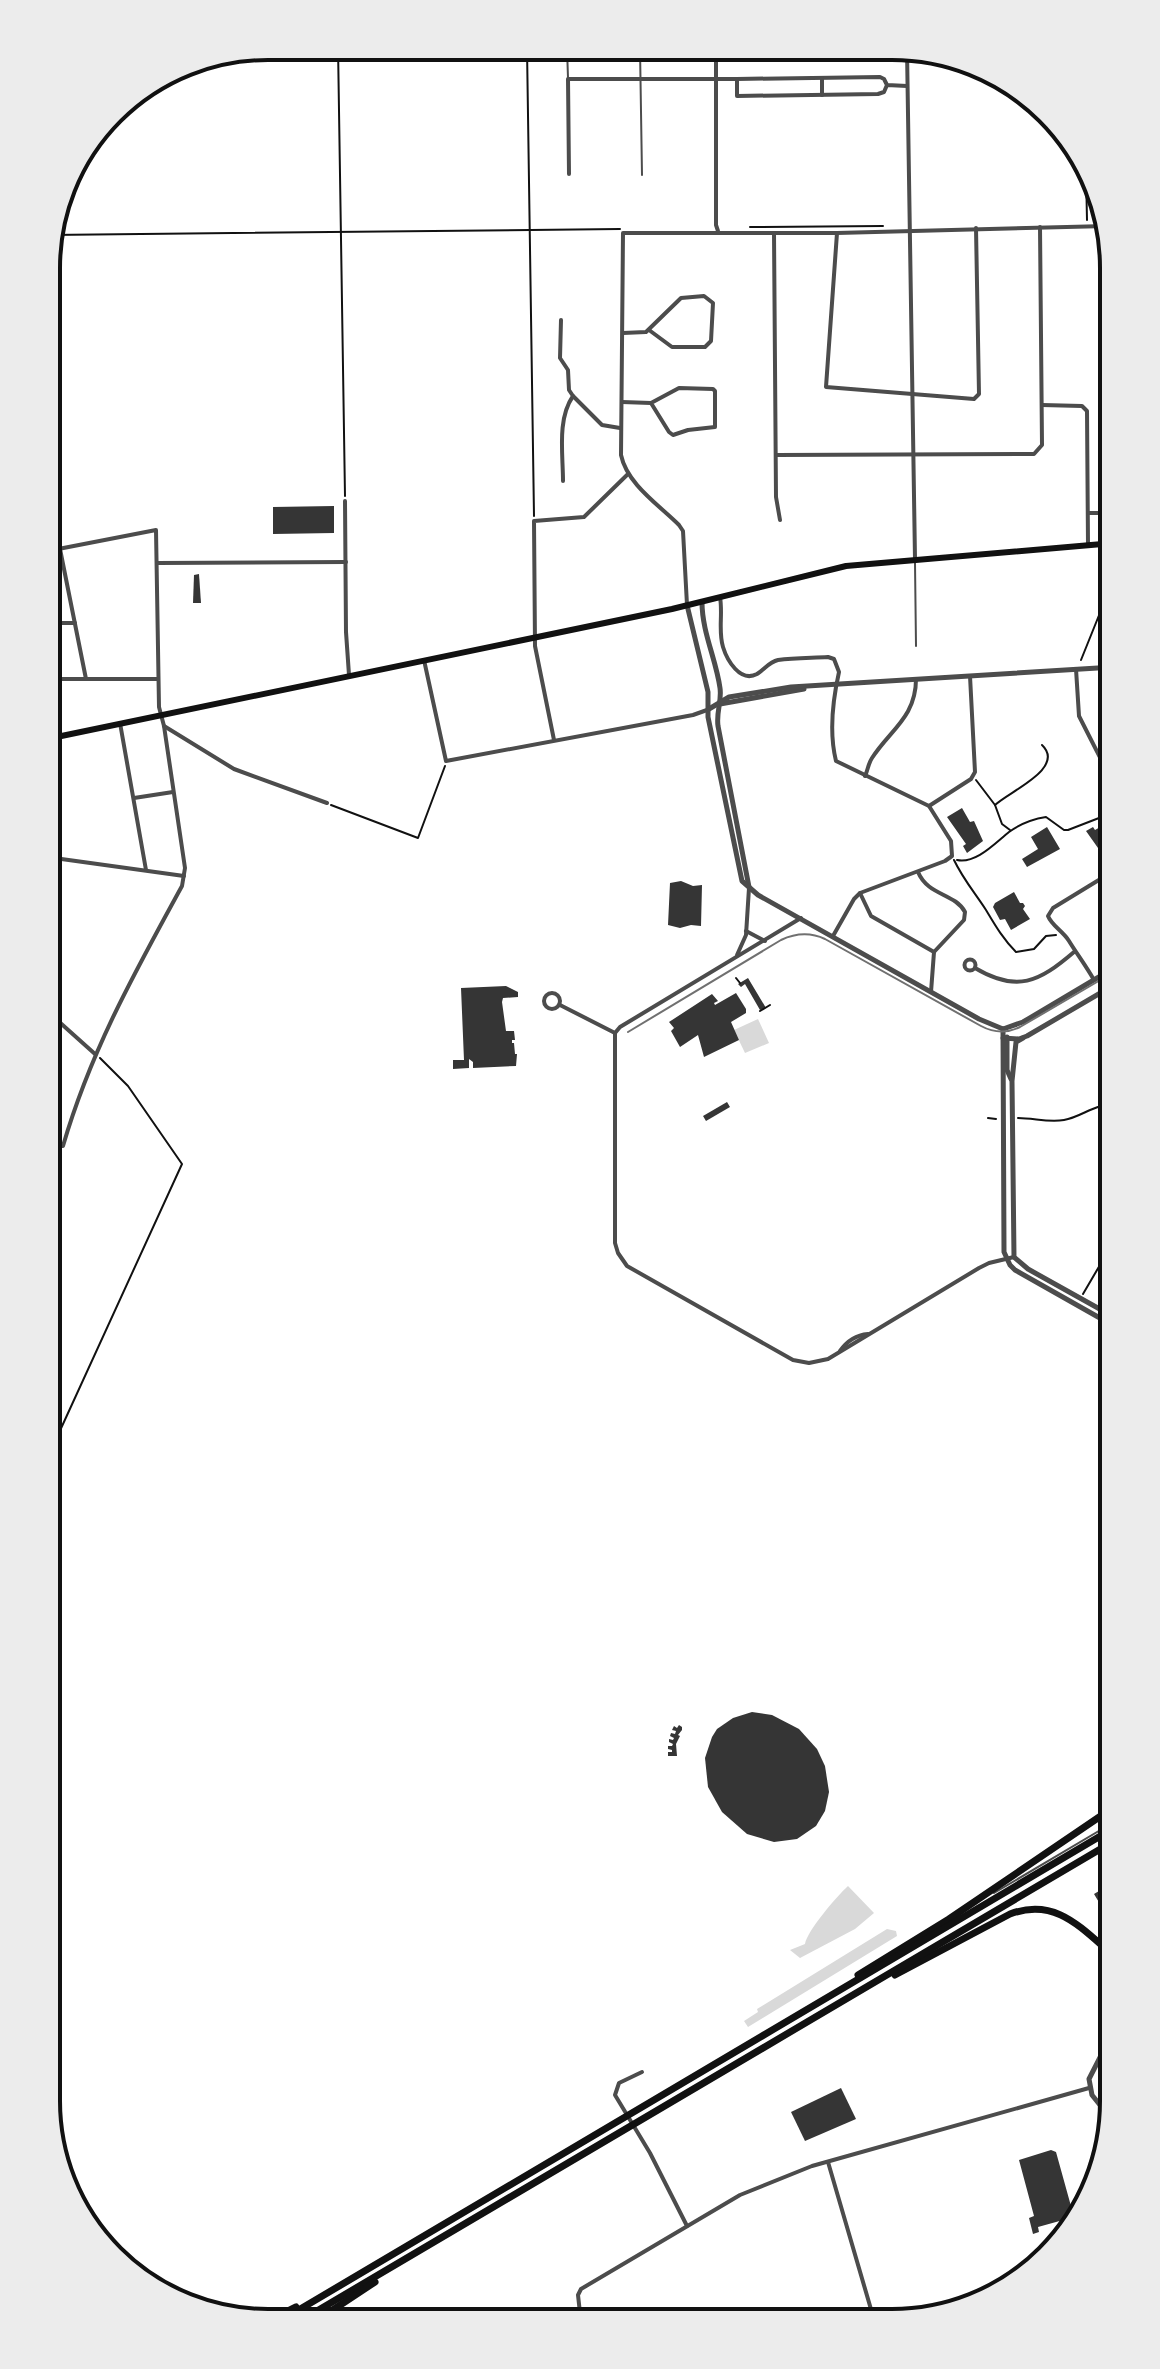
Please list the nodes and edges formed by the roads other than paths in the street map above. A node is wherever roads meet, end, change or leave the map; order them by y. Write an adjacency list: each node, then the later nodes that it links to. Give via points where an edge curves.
1 (567, 60): 6 (lane)
2 (640, 60): 8 (lane)
3 (716, 60): 9 (street)
4 (907, 60): 11 (street)
5 (822, 78): 7 (street); 10 (street, via 880,77); 12 (street)
6 (568, 79): 8 (street); 13 (street)
7 (737, 79): 9 (street); 12 (street, via 737,96)
8 (641, 80): 9 (street); 14 (lane)
9 (716, 80): 19 (street)
10 (887, 85): 11 (street); 12 (street, via 878,94)
11 (907, 86): 18 (street)
12 (822, 95)
13 (569, 174)
14 (642, 175)
15 (1096, 226): 16 (street)
16 (1040, 227): 17 (street); 29 (street)
17 (976, 228): 18 (street); 25 (street, via 979,394 974,399)
18 (910, 230): 21 (street); 25 (street)
19 (718, 231): 20 (street); 24 (street, via 623,233)
20 (774, 233): 21 (street); 31 (street)
21 (837, 233): 25 (street, via 825,385)
22 (561, 320): 26 (street, via 560,358)
23 (649, 330): 23 (street, via 672,347 705,347 711,337 713,303 704,296 681,298); 24 (street)
24 (623, 333): 27 (street)
25 (914, 395): 32 (street)
26 (573, 396): 30 (street, via 602,425); 34 (street, via 564,416)
27 (622, 402): 28 (street); 30 (street)
28 (651, 403): 28 (street, via 679,388 711,388 715,427 673,435)
29 (1042, 405): 32 (street, via 1042,445 1034,454); 36 (street, via 1086,408)
30 (620, 428): 33 (street)
31 (777, 455): 32 (street); 38 (street)
32 (914, 455): 42 (street)
33 (628, 474): 47 (street, via 681,527); 50 (street, via 584,517 534,521)
34 (563, 481)
35 (345, 501): 43 (street)
36 (1089, 513): 37 (street); 40 (street)
37 (1100, 513)
38 (780, 520)
39 (1100, 544): 40 (main road)
40 (1088, 545): 42 (main road)
41 (60, 549): 44 (street, via 156,530); 49 (street)
42 (915, 559): 45 (main road, via 846,566); 51 (lane)
43 (346, 562): 44 (street); 55 (street)
44 (158, 563): 59 (street)
45 (720, 597): 46 (main road); 61 (street, via 722,645 740,672 751,676 773,661 828,657 838,666)
46 (702, 602): 47 (main road); 62 (street, via 721,690)
47 (687, 605): 50 (main road); 63 (street)
48 (60, 623): 49 (street)
49 (75, 623): 58 (street)
50 (535, 638): 52 (main road); 68 (street)
51 (916, 646)
52 (424, 660): 55 (main road); 68 (street, via 446,761)
53 (1100, 668): 54 (street)
54 (1076, 669): 56 (street); 69 (street, via 1079,716)
55 (349, 675): 64 (main road)
56 (970, 676): 60 (street); 74 (street, via 973,777)
57 (60, 679): 58 (street)
58 (86, 679): 59 (street)
59 (158, 679): 64 (street)
60 (916, 679): 61 (street); 70 (street, via 909,710 870,761)
61 (834, 685): 62 (street, via 783,687 729,697); 70 (street, via 835,757)
62 (719, 704): 63 (street); 80 (street, via 718,726)
63 (709, 710): 68 (street); 80 (street, via 739,872)
64 (160, 715): 65 (main road); 66 (street)
65 (120, 723): 67 (main road); 72 (street)
66 (164, 726): 71 (street); 73 (street, via 234,769)
67 (60, 736)
68 (554, 740)
69 (1100, 757)
70 (865, 776): 74 (street)
71 (173, 792): 72 (street); 78 (street)
72 (134, 798): 76 (street)
73 (327, 803)
74 (929, 806): 77 (street, via 951,841 952,856)
75 (60, 859): 76 (street)
76 (146, 870): 78 (street)
77 (918, 872): 81 (street); 86 (street, via 925,884 965,912 964,920)
78 (184, 876): 100 (street)
79 (1100, 879): 87 (street, via 1049,913)
80 (749, 888): 82 (street); 83 (street)
81 (860, 893): 84 (street); 86 (street, via 871,916)
82 (801, 918): 84 (street); 85 (street)
83 (746, 931): 85 (street); 88 (street)
84 (833, 936): 92 (street)
85 (765, 941): 88 (street)
86 (934, 952): 92 (street)
87 (1074, 952): 89 (street, via 1028,982 1001,982); 91 (street)
88 (734, 960): 97 (street)
89 (975, 968)
90 (1100, 976): 91 (street)
91 (1094, 980): 96 (street)
92 (931, 992): 96 (street)
93 (1100, 993): 98 (street)
94 (560, 1005): 94 (street, via 555,993 544,999 548,1008); 97 (street)
95 (60, 1023): 100 (street)
96 (1003, 1029): 99 (street)
97 (615, 1033): 104 (street, via 615,1243 627,1266 793,1360 809,1363 838,1353 859,1335 871,1334 979,1268)
98 (1023, 1038): 99 (street); 101 (street, via 1016,1042)
99 (1005, 1039): 101 (street); 104 (street)
100 (95, 1054): 102 (street)
101 (1012, 1081): 103 (street)
102 (60, 1145)
103 (1014, 1257): 104 (street); 105 (street)
104 (1006, 1259): 106 (street, via 1015,1270)
105 (1100, 1309)
106 (1100, 1318)
107 (1100, 1817): 111 (highway)
108 (1100, 1830): 111 (lane)
109 (1100, 1836): 114 (highway)
110 (1100, 1849): 113 (highway)
111 (949, 1919): 114 (highway)
112 (1100, 1945): 113 (highway, via 1063,1915 1030,1908)
113 (864, 1989): 121 (highway)
114 (825, 1999): 122 (highway)
115 (1100, 2056): 117 (street)
116 (642, 2072): 120 (street, via 619,2083 618,2099)
117 (1089, 2088): 118 (street); 119 (street)
118 (1100, 2107)
119 (828, 2162): 120 (street, via 740,2195); 128 (street)
120 (687, 2226): 127 (street, via 581,2289)
121 (450, 2232): 125 (highway); 126 (highway)
122 (341, 2285): 123 (highway); 124 (highway)
123 (292, 2309)
124 (300, 2309)
125 (320, 2309)
126 (334, 2309)
127 (580, 2309)
128 (871, 2309)

